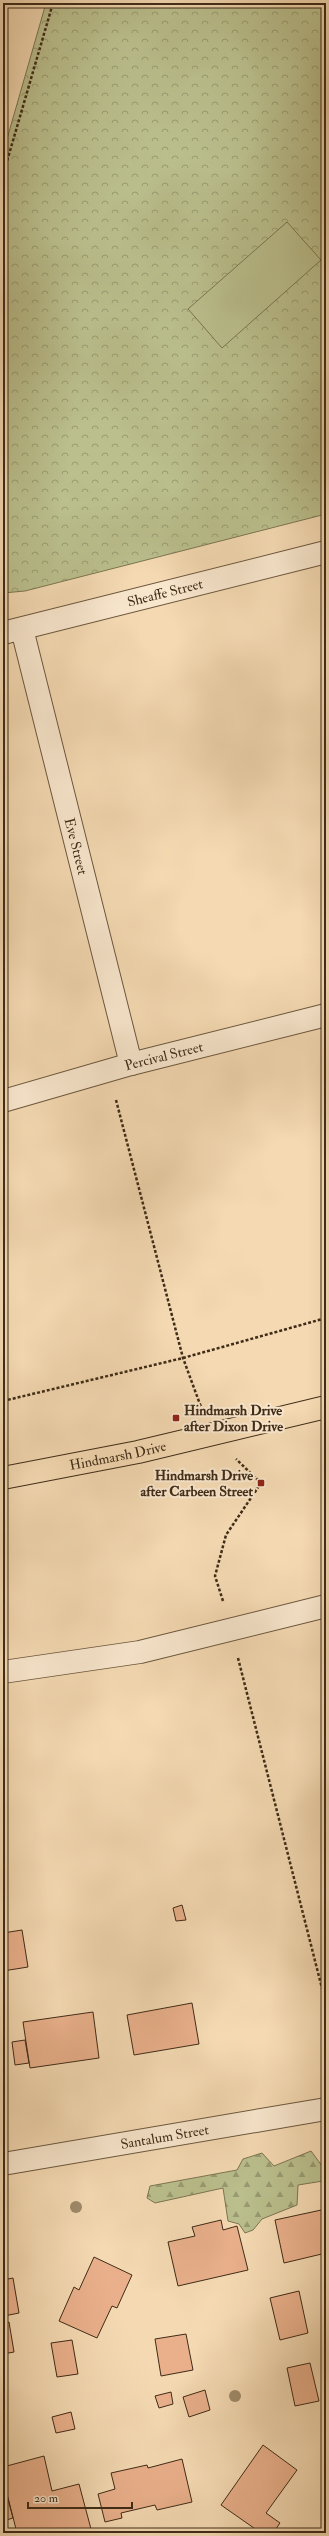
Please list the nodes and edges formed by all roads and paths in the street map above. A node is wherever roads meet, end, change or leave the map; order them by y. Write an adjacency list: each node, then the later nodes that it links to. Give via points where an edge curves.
1 (53, 3): 2 (path)
2 (3, 175)
3 (326, 552): 4 (street, Sheaffe Street)
4 (12, 631): 6 (street, Eve Street)
5 (326, 1015): 6 (street, Percival Street)
6 (131, 1064): 7 (street, Percival Street)
7 (108, 1070): 8 (street, Percival Street); 10 (path)
8 (3, 1101)
9 (326, 1318): 10 (path)
10 (183, 1358): 11 (path); 13 (path)
11 (3, 1401)
12 (326, 1407): 13 (main road, Hindmarsh Drive)
13 (211, 1435): 14 (main road, Hindmarsh Drive); 16 (path, via 261,1483 226,1535 215,1576)
14 (3, 1478)
15 (326, 1606): 16 (street)
16 (231, 1630): 17 (street, via 140,1652); 18 (path)
17 (3, 1672)
18 (326, 2004)
19 (326, 2109): 20 (street, Santalum Street)
20 (3, 2164)

